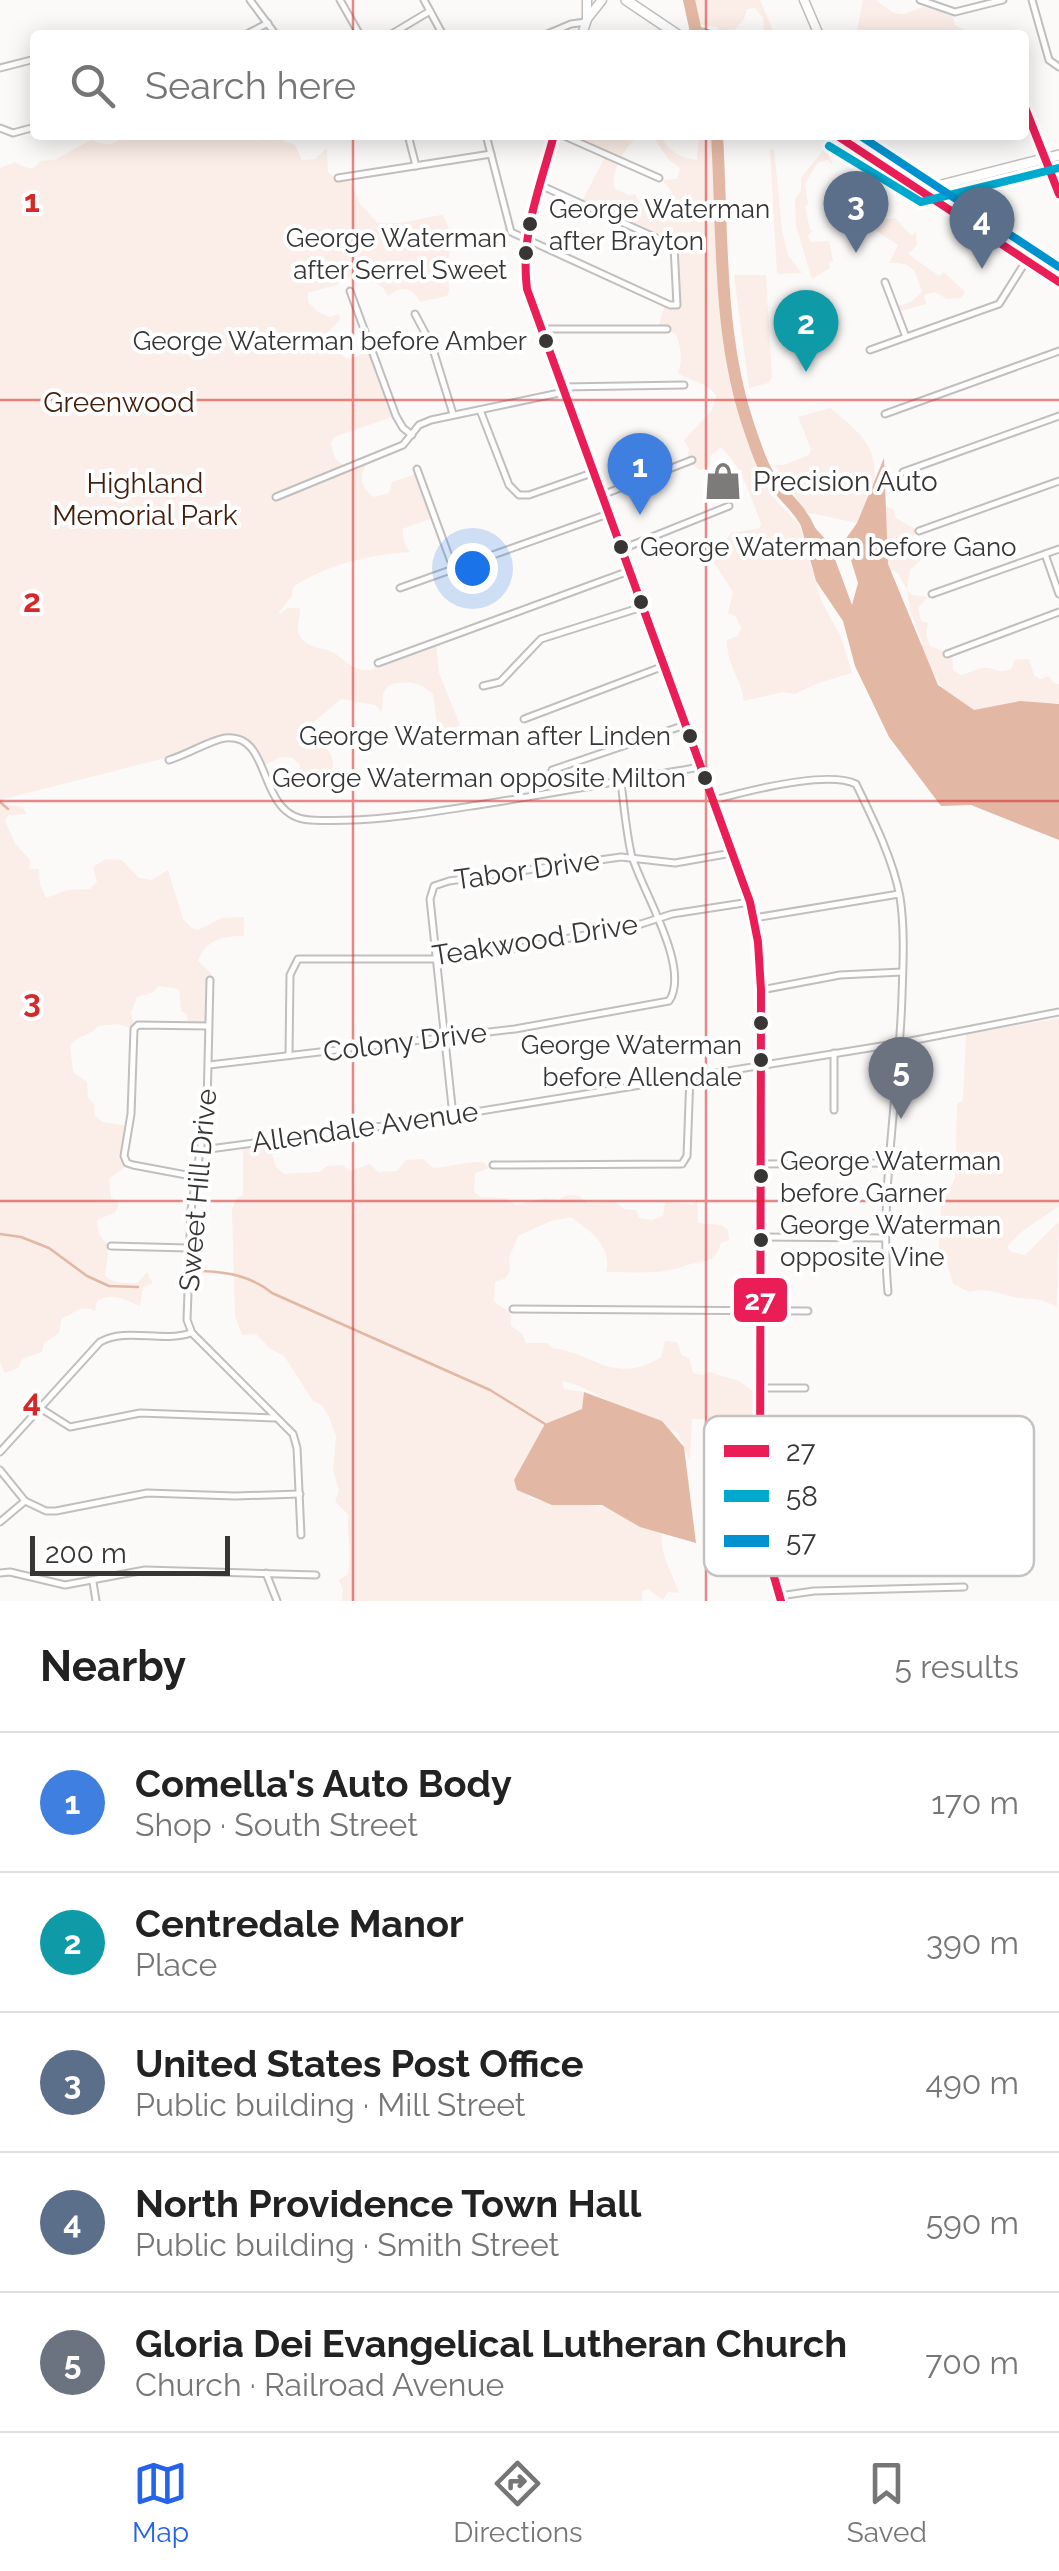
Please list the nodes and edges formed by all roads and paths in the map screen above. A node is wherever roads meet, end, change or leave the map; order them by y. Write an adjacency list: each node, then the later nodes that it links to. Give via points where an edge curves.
1 (250, 0): 12 (street)
2 (340, 0): 15 (street)
3 (424, 0): 11 (street)
4 (598, 0): 10 (main road)
5 (626, 0): 19 (main road)
6 (804, 0): 20 (main road)
7 (920, 0): 8 (street, via 956,12)
8 (1003, 0)
9 (1032, 0): 22 (street, via 1050,62)
10 (587, 10): 18 (street)
11 (430, 11): 16 (street); 17 (street)
12 (268, 22): 13 (street); 14 (street)
13 (254, 30)
14 (273, 30)
15 (357, 30)
16 (398, 30)
17 (440, 30)
18 (557, 30)
19 (671, 30)
20 (817, 30)
21 (30, 60): 23 (street)
22 (1059, 67)
23 (0, 68)
24 (1029, 118): 27 (main road)
25 (0, 128): 26 (street)
26 (30, 129)
27 (1036, 138): 37 (main road); 39 (main road, via 1031,156)
28 (409, 140): 38 (street)
29 (487, 140): 35 (street)
30 (553, 140): 42 (main road)
31 (573, 140): 41 (street)
32 (843, 140): 34 (main road)
33 (857, 140): 34 (main road)
34 (854, 148): 43 (main road)
35 (490, 154): 38 (street); 45 (street, via 507,224)
36 (1059, 156): 37 (main road)
37 (1047, 160): 39 (main road); 44 (main road)
38 (416, 166): 40 (street)
39 (1014, 166): 43 (main road)
40 (338, 178)
41 (660, 178)
42 (540, 185): 45 (main road); 45 (street, via 674,246 677,305)
43 (922, 190): 46 (main road)
44 (1059, 194)
45 (526, 240): 51 (main road, via 524,276)
46 (1028, 259): 48 (main road); 53 (street, via 999,304)
47 (885, 282): 53 (street)
48 (1059, 282)
49 (350, 291): 62 (street, via 396,416)
50 (415, 314): 59 (street)
51 (540, 329): 52 (street); 57 (main road)
52 (666, 329)
53 (906, 338): 54 (street)
54 (870, 350)
55 (1059, 351): 60 (street)
56 (684, 386): 57 (street)
57 (562, 390): 58 (street); 66 (main road)
58 (480, 410): 59 (street); 66 (street, via 520,495)
59 (453, 414): 62 (street, via 420,425)
60 (885, 414)
61 (1059, 416): 65 (street)
62 (412, 435): 69 (street, via 403,446)
63 (692, 460): 68 (street)
64 (417, 469): 76 (street)
65 (903, 472)
66 (592, 473): 68 (main road)
67 (1059, 480): 72 (street)
68 (602, 494): 71 (main road)
69 (276, 497)
70 (728, 506): 73 (street)
71 (608, 514): 73 (main road); 76 (street)
72 (919, 531)
73 (622, 548): 77 (main road)
74 (1059, 549): 75 (street)
75 (1044, 554): 79 (street); 80 (street)
76 (454, 570): 78 (street)
77 (629, 571): 81 (main road); 84 (street)
78 (400, 588)
79 (932, 594)
80 (1059, 594)
81 (642, 607): 85 (main road); 86 (street, via 541,638 500,682)
82 (1059, 612): 83 (street)
83 (947, 654)
84 (378, 663)
85 (664, 666): 87 (street); 88 (main road)
86 (482, 686)
87 (524, 718)
88 (685, 725): 90 (main road); 91 (street)
89 (168, 760): 92 (street, via 219,739 241,741 254,751 280,808 304,820 419,816)
90 (701, 767): 92 (street); 93 (main road)
91 (552, 770)
92 (621, 782): 95 (street, Colony Drive)
93 (714, 800): 94 (main road); 96 (street, via 850,781)
94 (732, 853): 95 (street, Tabor Drive, via 676,863); 97 (main road)
95 (632, 857): 98 (street, Colony Drive); 100 (street, Tabor Drive, via 438,883 430,893)
96 (899, 894): 99 (street); 101 (street)
97 (750, 902): 98 (street, Teakwood Drive); 99 (main road)
98 (660, 918): 100 (street, Teakwood Drive); 106 (street, Colony Drive, via 674,984 665,1004)
99 (754, 918): 103 (main road)
100 (436, 958): 106 (street, Tabor Drive); 109 (street, Teakwood Drive, via 298,959 290,974)
101 (903, 972): 103 (street); 107 (street)
102 (210, 980): 105 (street, Sweet Hill Drive)
103 (761, 990): 110 (main road)
104 (1059, 1012): 107 (street, Allendale Avenue)
105 (209, 1026): 111 (street, Sweet Hill Drive); 119 (street, via 138,1025 133,1034 124,1156)
106 (446, 1037): 109 (street, Colony Drive); 114 (street, Tabor Drive)
107 (900, 1042): 108 (street, Allendale Avenue); 116 (street)
108 (834, 1053): 110 (street, Allendale Avenue); 113 (street)
109 (290, 1056): 111 (street, Colony Drive)
110 (761, 1064): 112 (street, Allendale Avenue); 117 (main road)
111 (209, 1065): 115 (street, Sweet Hill Drive)
112 (690, 1076): 114 (street, Allendale Avenue); 118 (street, via 682,1164)
113 (834, 1110)
114 (453, 1116): 115 (street, Allendale Avenue)
115 (202, 1150): 119 (street, Sweet Hill Drive)
116 (890, 1163): 117 (street); 121 (street)
117 (761, 1164): 120 (main road)
118 (493, 1165)
119 (197, 1177): 123 (street, Sweet Hill Drive)
120 (761, 1237): 121 (street); 126 (main road)
121 (884, 1238): 124 (street)
122 (110, 1246): 123 (street)
123 (189, 1248): 128 (street, Sweet Hill Drive)
124 (888, 1292)
125 (512, 1309): 126 (street)
126 (761, 1310): 127 (street); 129 (main road)
127 (808, 1312)
128 (192, 1332): 131 (street, via 106,1339); 133 (street, Sweet Hill Drive)
129 (761, 1388): 130 (street); 132 (main road)
130 (805, 1388)
131 (40, 1408): 133 (street, via 70,1426 140,1413); 134 (street)
132 (761, 1416)
133 (278, 1418): 136 (street, Sweet Hill Drive, via 296,1440)
134 (0, 1452)
135 (0, 1470): 137 (street)
136 (300, 1494): 137 (street, via 147,1493 56,1511); 139 (street, Sweet Hill Drive)
137 (24, 1501): 138 (street)
138 (0, 1522)
139 (301, 1535)
140 (0, 1573): 143 (street, via 57,1585)
141 (266, 1574): 142 (street); 143 (street, via 145,1570); 147 (street)
142 (316, 1575)
143 (93, 1582): 146 (street)
144 (964, 1587): 145 (street)
145 (780, 1598)
146 (96, 1601)
147 (277, 1601)

